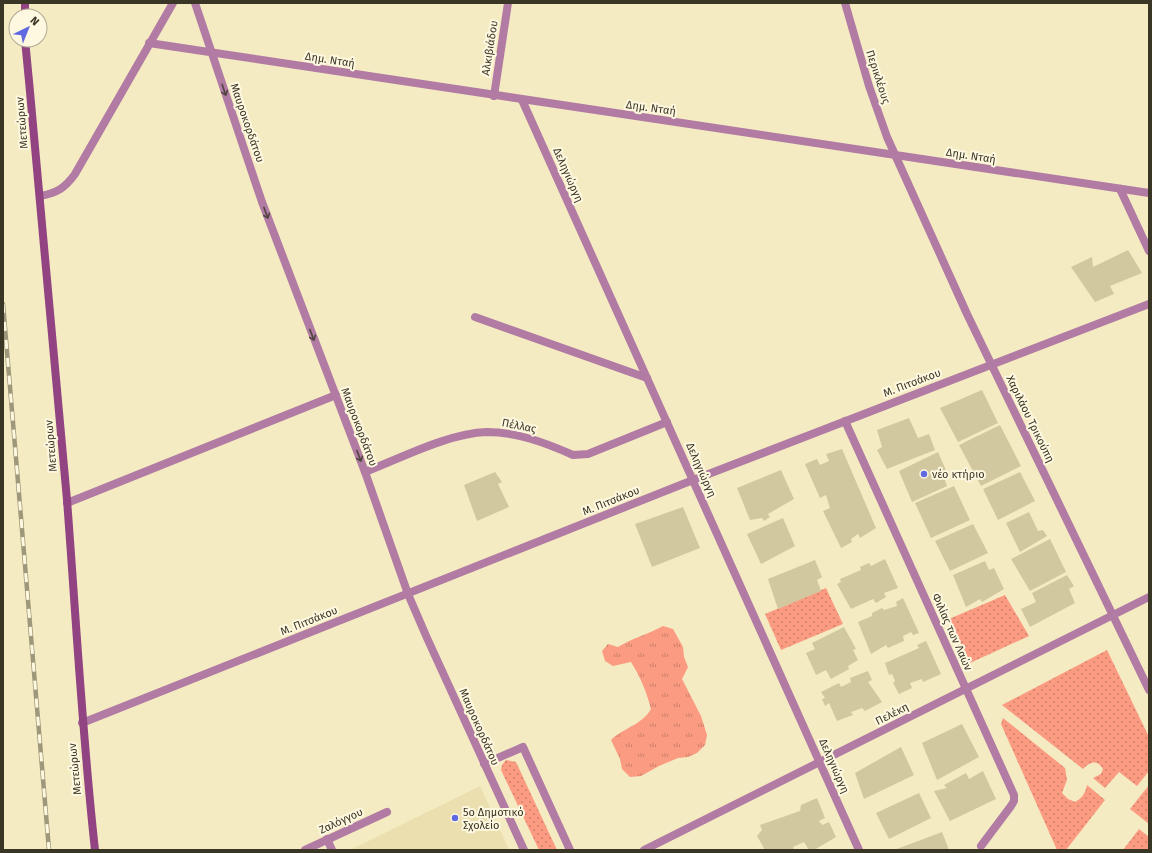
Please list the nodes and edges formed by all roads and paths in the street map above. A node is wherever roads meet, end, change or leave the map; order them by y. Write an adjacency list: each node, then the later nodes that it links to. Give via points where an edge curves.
1 (173, 3): 5 (street)
2 (195, 3): 7 (street, Μαυροκορδάτου)
3 (508, 3): 8 (street, Αλκιβιάδου)
4 (844, 3): 10 (street, Περικλέους, via 869,86)
5 (149, 43): 7 (street, Δημ. Νταή); 13 (street, via 75,174 62,189 54,194)
6 (27, 48): 13 (main road, Μετεώρων)
7 (212, 53): 8 (street, Δημ. Νταή); 19 (street, Μαυροκορδάτου, one-way to 19, via 262,202)
8 (494, 96): 9 (street, Δημ. Νταή)
9 (522, 100): 10 (street, Δημ. Νταή); 18 (street, Δεληγιώργη)
10 (895, 155): 11 (street, Δημ. Νταή); 17 (street, Χαριλάου Τρικούπη)
11 (1120, 189): 12 (street, Δημ. Νταή); 14 (street)
12 (1149, 193)
13 (40, 196): 24 (main road, Μετεώρων)
14 (1149, 251)
15 (1149, 304): 17 (street, Μ. Πιτσάκου)
16 (475, 317): 18 (street)
17 (991, 364): 20 (street, Μ. Πιτσάκου); 27 (street, Χαριλάου Τρικούπη)
18 (647, 378): 21 (street, Δεληγιώργη)
19 (336, 395): 22 (street, Μαυροκορδάτου, one-way to 22); 24 (street)
20 (845, 421): 23 (street, Μ. Πιτσάκου); 28 (street, Φιλίας των Λαών)
21 (667, 422): 22 (street, Πέλλας, via 580,455 573,455 530,438 513,435 488,432 464,435); 23 (street, Δεληγιώργη)
22 (365, 472): 25 (street, Μαυροκορδάτου)
23 (693, 480): 25 (street, Μ. Πιτσάκου); 31 (street, Δεληγιώργη)
24 (67, 503): 30 (main road, Μετεώρων)
25 (408, 594): 30 (street, Μ. Πιτσάκου); 32 (street, Μαυροκορδάτου)
26 (1149, 597): 27 (street, Πελέκη)
27 (1114, 614): 28 (street, Πελέκη); 29 (street, Χαριλάου Τρικούπη)
28 (966, 689): 31 (street, Πελέκη); 35 (street, Φιλίας των Λαών, via 1014,795 1011,806)
29 (1149, 690)
30 (82, 723): 36 (main road, Μετεώρων)
31 (820, 762): 41 (street, Πελέκη); 42 (street, Δεληγιώργη)
32 (484, 764): 39 (street, Μαυροκορδάτου); 40 (street, via 523,747)
33 (387, 812): 34 (street, Ζαλόγγου)
34 (327, 839): 37 (street, Ζαλόγγου); 38 (street)
35 (982, 846)
36 (95, 850)
37 (305, 850)
38 (332, 850)
39 (524, 850)
40 (570, 850)
41 (644, 850)
42 (860, 850)

